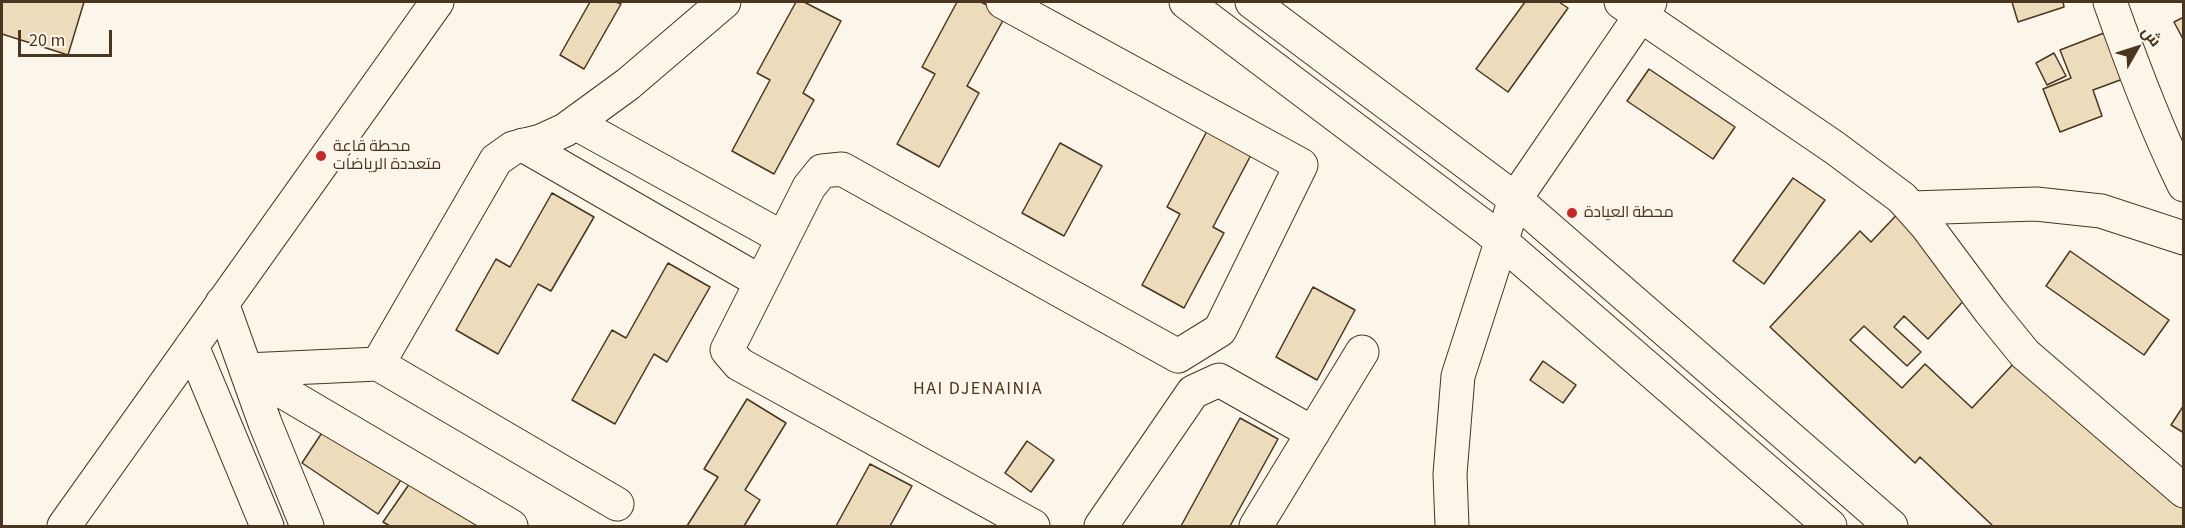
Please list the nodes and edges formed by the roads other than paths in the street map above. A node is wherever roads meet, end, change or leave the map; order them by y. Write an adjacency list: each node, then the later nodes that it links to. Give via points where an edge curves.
1 (437, 2): 17 (street)
2 (724, 2): 8 (street, via 628,84)
3 (1003, 2): 13 (street, via 1301,165 1220,330 1178,357 842,169 822,171 809,187)
4 (1186, 2): 15 (street)
5 (1252, 2): 11 (street)
6 (2110, 2): 10 (street, via 2138,80)
7 (1638, 6): 11 (street); 12 (street, via 1835,148)
8 (575, 123): 9 (street, via 542,141); 13 (street)
9 (523, 145): 16 (street); 20 (street, via 496,160)
10 (2184, 185)
11 (1515, 199): 15 (street); 35 (street)
12 (1911, 208): 14 (street, via 2036,204 2101,211); 23 (street, via 2025,354)
13 (783, 238): 16 (street)
14 (2184, 238)
15 (1501, 241): 33 (street, via 1458,376 1450,474); 34 (street)
16 (761, 282): 25 (street, via 727,350 739,364)
17 (222, 303): 18 (street); 21 (street)
18 (192, 346): 26 (street); 27 (street)
19 (1362, 352): 22 (street)
20 (378, 364): 21 (street); 24 (street)
21 (246, 370): 28 (street); 29 (street)
22 (1313, 433): 31 (street, via 1220,380 1193,392); 32 (street)
23 (2184, 491)
24 (617, 504)
25 (995, 518): 30 (street)
26 (64, 526)
27 (267, 526)
28 (307, 526)
29 (511, 526)
30 (1032, 526)
31 (1101, 526)
32 (1256, 526)
33 (1452, 526)
34 (1830, 526)
35 (1891, 526)

